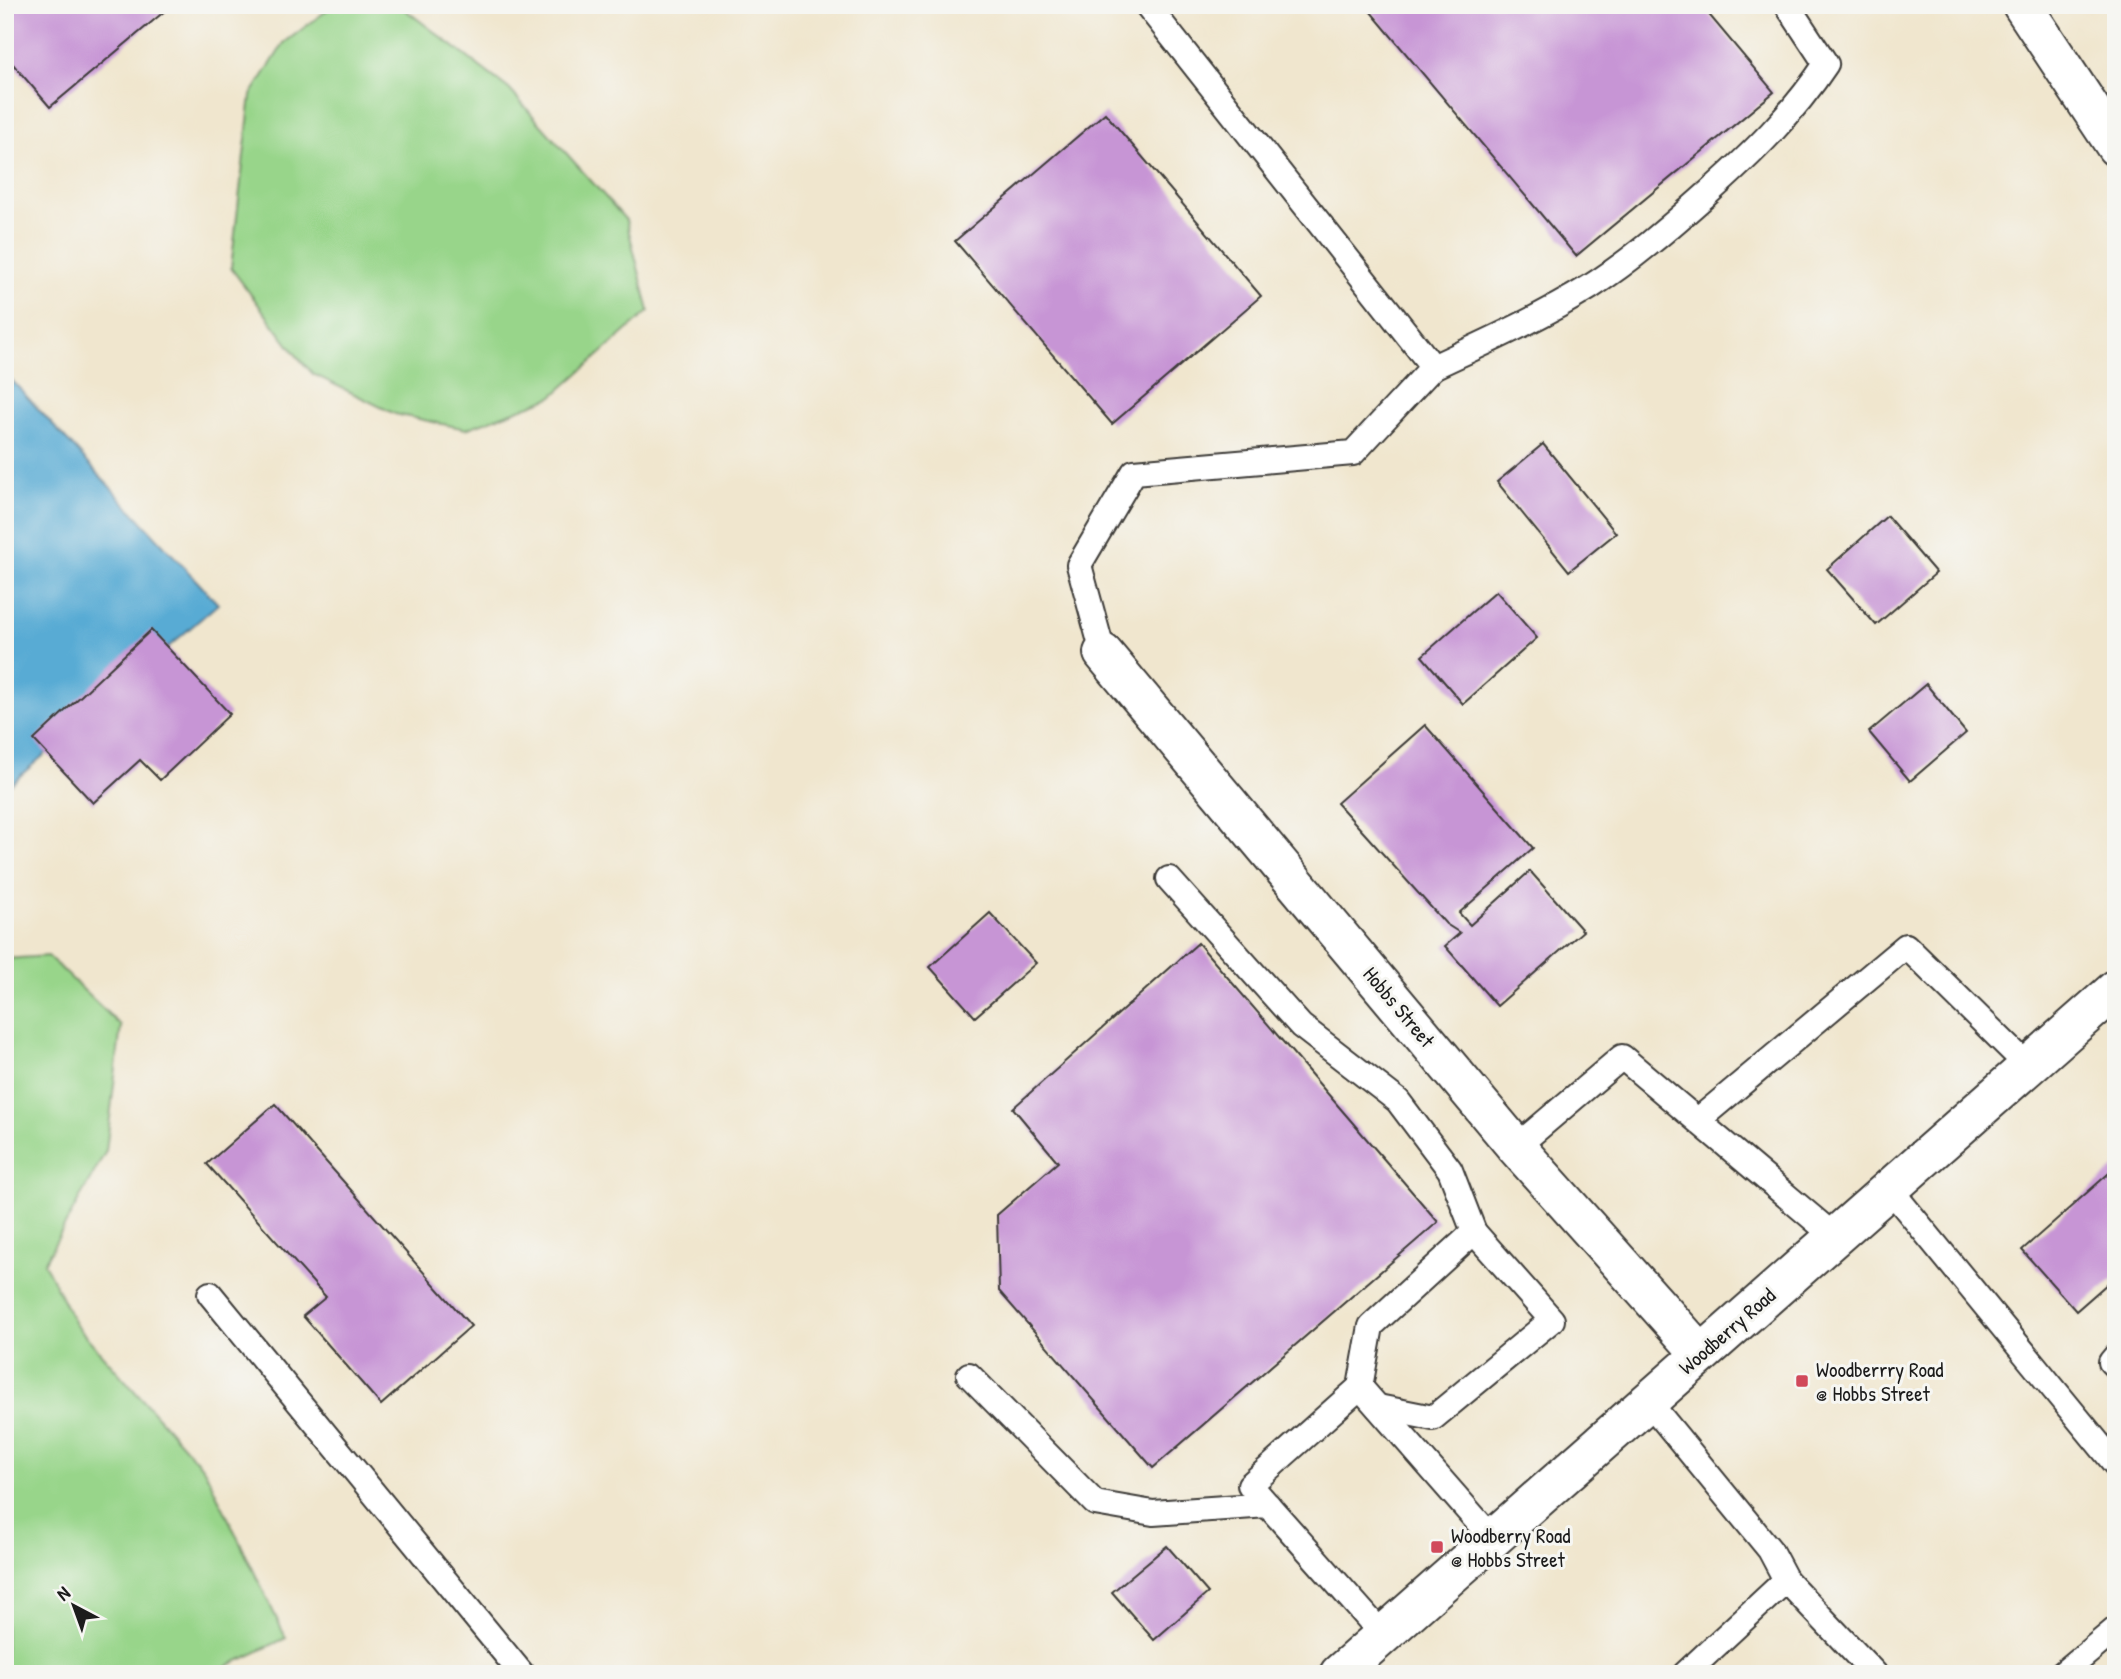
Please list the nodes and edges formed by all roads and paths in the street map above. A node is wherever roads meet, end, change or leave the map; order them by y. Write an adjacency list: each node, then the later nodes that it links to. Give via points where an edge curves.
1 (1147, 5): 5 (lane)
2 (1787, 5): 5 (lane, via 1826,64 1777,129 1669,228 1590,286)
3 (2022, 5): 4 (main road)
4 (2116, 147)
5 (1433, 367): 6 (lane, via 1353,453 1134,472 1079,565)
6 (1103, 653): 11 (main road, Hobbs Street)
7 (1169, 879): 13 (lane, via 1301,1026 1398,1101 1450,1170)
8 (2116, 989): 9 (main road, Woodberry Road)
9 (2028, 1066): 10 (lane, via 1906,946); 12 (main road, Woodberry Road)
10 (1698, 1120): 11 (lane, via 1622,1057); 14 (lane)
11 (1516, 1147): 16 (main road, Hobbs Street)
12 (1889, 1188): 14 (main road, Woodberry Road); 23 (lane)
13 (1474, 1232): 20 (lane, via 1371,1326); 22 (lane, via 1552,1320 1433,1418)
14 (1834, 1236): 16 (main road, Woodberry Road)
15 (210, 1294): 29 (lane)
16 (1701, 1354): 21 (main road, Woodberry Road)
17 (2116, 1356): 18 (lane, via 2111,1362)
18 (2116, 1367)
19 (969, 1375): 24 (lane, via 1095,1503 1153,1513)
20 (1360, 1387): 22 (lane); 24 (lane, via 1250,1485)
21 (1648, 1401): 25 (main road, Woodberry Road); 26 (lane, via 1770,1550)
22 (1378, 1407): 25 (lane)
23 (2116, 1465)
24 (1268, 1505): 28 (lane)
25 (1492, 1538): 28 (main road, Woodberry Road)
26 (1786, 1580): 31 (lane); 32 (lane)
27 (2114, 1633): 33 (lane)
28 (1383, 1635): 30 (main road, Woodberry Road)
29 (522, 1674)
30 (1339, 1674)
31 (1685, 1674)
32 (1875, 1674)
33 (2062, 1674)

